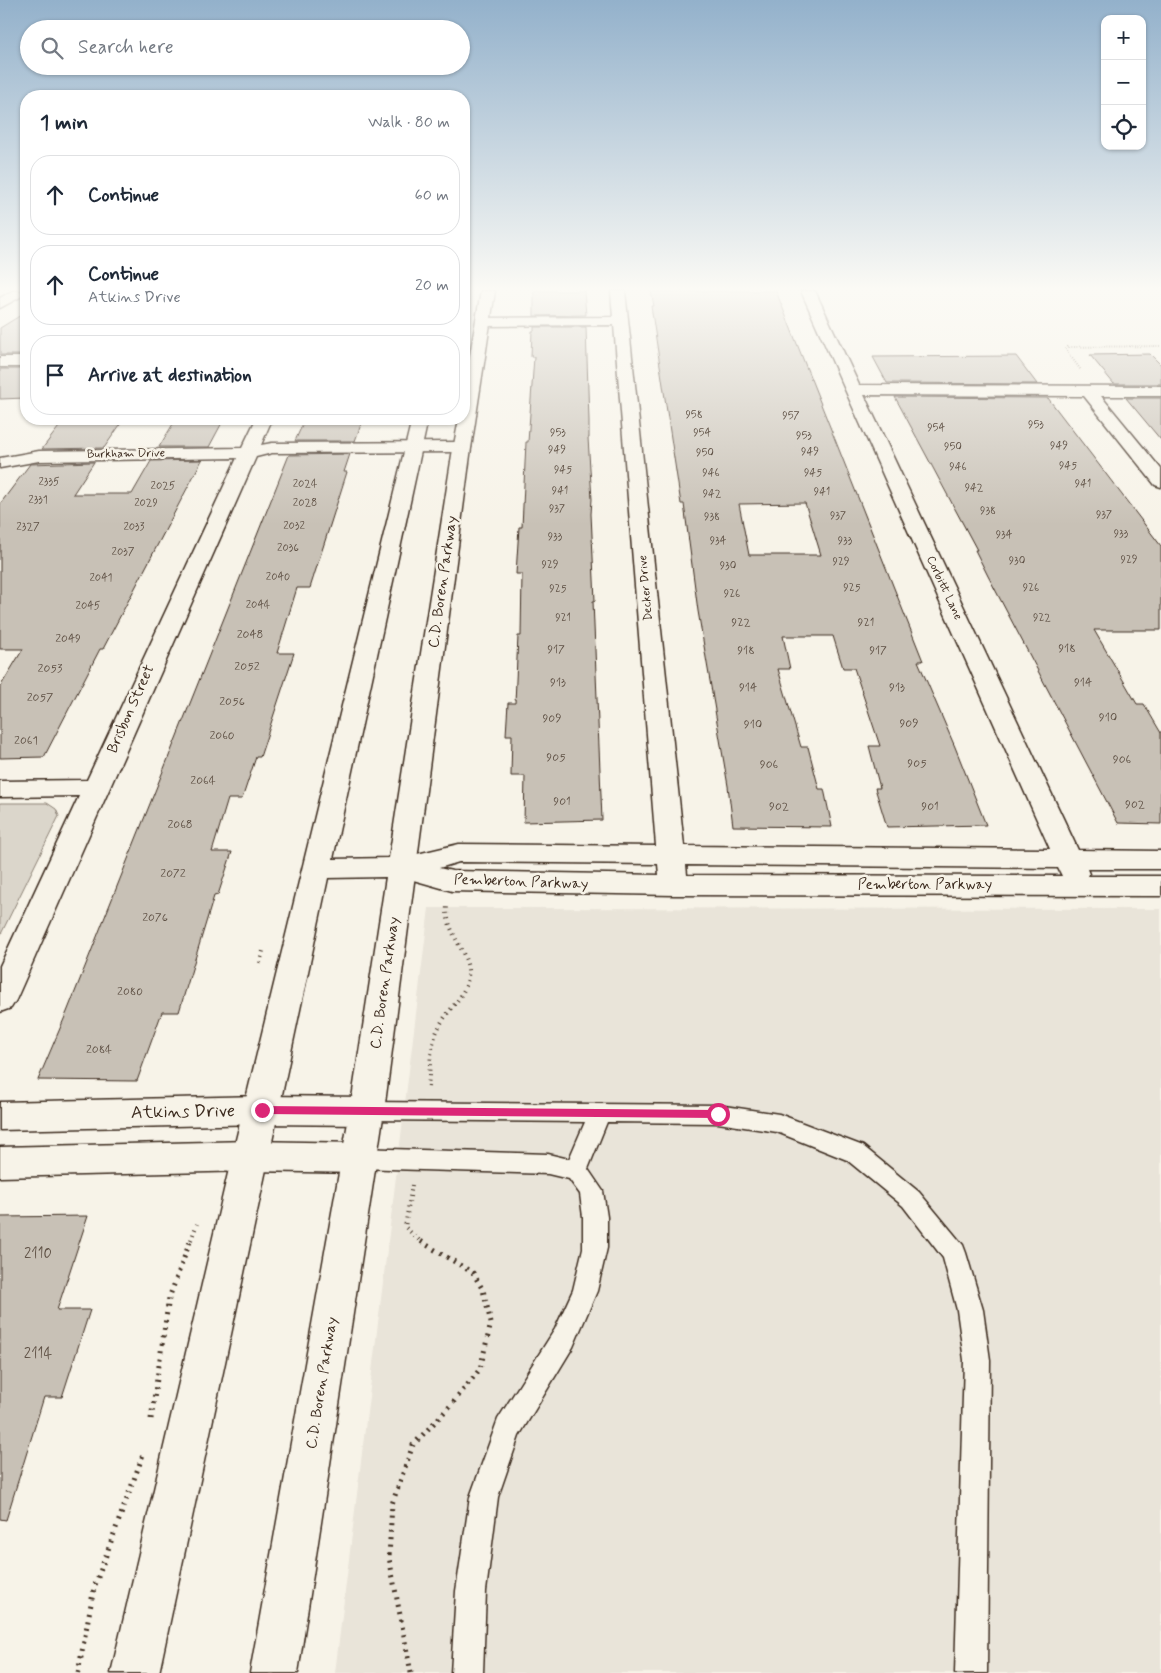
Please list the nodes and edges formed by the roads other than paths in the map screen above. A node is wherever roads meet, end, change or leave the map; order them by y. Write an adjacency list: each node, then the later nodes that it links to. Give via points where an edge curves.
1 (476, 369): 7 (street, C.D. Boren Parkway)
2 (625, 369): 18 (street, Decker Drive)
3 (843, 369): 4 (street, Corbitt Lane)
4 (853, 390): 5 (street); 19 (street, Corbitt Lane)
5 (1088, 391): 6 (street); 15 (street)
6 (1161, 391)
7 (470, 403)
8 (261, 425): 13 (street, Brisbon Street)
9 (418, 425): 11 (street)
10 (466, 425): 12 (street, C.D. Boren Parkway)
11 (412, 451): 12 (street, Burkham Drive); 13 (street, Burkham Drive, via 265,456); 22 (street)
12 (462, 451): 21 (street, C.D. Boren Parkway)
13 (247, 453): 14 (street, Burkham Drive, via 39,456); 16 (street, Brisbon Street)
14 (3, 462)
15 (1161, 481)
16 (96, 788): 17 (street); 26 (street, Brisbon Street)
17 (0, 789)
18 (671, 856): 19 (street, Pemberton Parkway); 21 (street, Pemberton Parkway, via 459,854); 23 (street, Decker Drive)
19 (1068, 859): 20 (street, Pemberton Parkway); 24 (street, Corbitt Lane)
20 (1161, 860)
21 (402, 867): 22 (street); 23 (street, Pemberton Parkway, via 452,882); 28 (street, C.D. Boren Parkway)
22 (316, 869): 27 (street)
23 (674, 885): 24 (street, Pemberton Parkway)
24 (1081, 885): 25 (street, Pemberton Parkway)
25 (1161, 886)
26 (2, 991)
27 (262, 1110): 28 (street, Atkins Drive); 30 (street, Atkins Drive); 31 (street)
28 (367, 1110): 29 (lane); 32 (street, C.D. Boren Parkway)
29 (600, 1113): 34 (lane); 38 (lane, via 718,1114 779,1123 855,1153 910,1199 954,1253 970,1310 977,1360)
30 (0, 1116)
31 (250, 1156): 32 (street); 33 (street); 35 (street)
32 (359, 1158): 34 (lane, via 548,1164); 36 (street, C.D. Boren Parkway)
33 (0, 1162)
34 (576, 1171): 37 (lane, via 591,1190 595,1248 585,1291 564,1338 508,1429 484,1497 471,1591)
35 (135, 1673)
36 (274, 1673)
37 (467, 1673)
38 (971, 1673)

